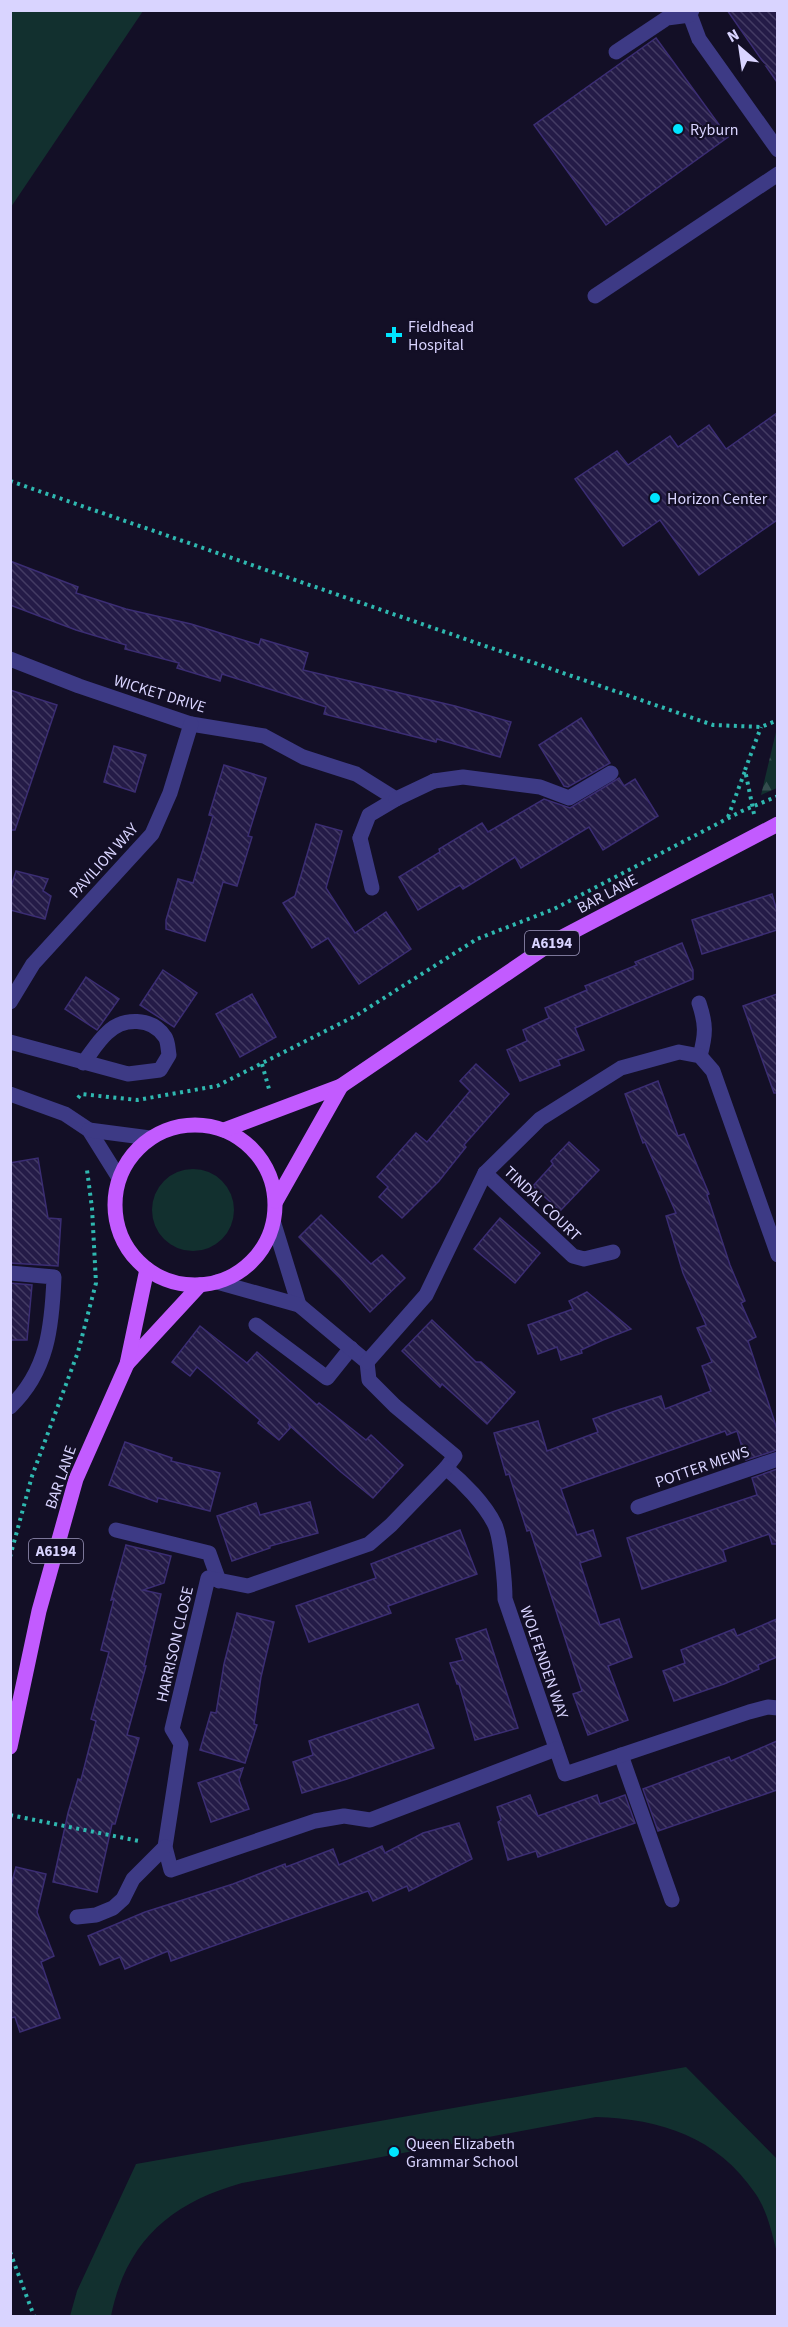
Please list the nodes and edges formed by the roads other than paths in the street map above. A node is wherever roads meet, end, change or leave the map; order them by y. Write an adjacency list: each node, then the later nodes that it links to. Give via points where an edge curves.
1 (691, 13): 2 (street, via 662,21); 3 (street, via 699,39)
2 (616, 52)
3 (777, 150)
4 (777, 174): 5 (street)
5 (595, 296)
6 (10, 659): 7 (street, WICKET DRIVE)
7 (191, 724): 9 (street, WICKET DRIVE, via 264,736 303,757 356,774); 12 (street, PAVILION WAY, via 170,793 152,834 33,964)
8 (611, 773): 9 (street, via 569,798 540,787 463,777 434,781)
9 (396, 799): 11 (street, via 369,815 360,838)
10 (777, 824): 17 (main road, BAR LANE / A6194, via 553,942)
11 (372, 888)
12 (10, 1002)
13 (699, 1002): 15 (street, via 706,1035)
14 (10, 1042): 16 (street)
15 (700, 1056): 22 (street, via 679,1052 621,1068 540,1119); 27 (street, via 713,1071)
16 (83, 1063): 16 (street, via 128,1074 160,1070 169,1055 166,1038 147,1022 134,1021 107,1032)
17 (341, 1086): 20 (main road, BAR LANE / A6194); 24 (main road, BAR LANE / A6194)
18 (10, 1094): 19 (street, via 65,1114)
19 (89, 1130): 21 (street); 23 (street)
20 (224, 1130): 21 (main road, A6194, via 188,1125); 24 (main road, A6194, via 245,1141 261,1159 272,1179)
21 (150, 1138): 23 (main road, A6194, via 132,1156)
22 (485, 1173): 26 (street, TINDAL COURT, via 573,1256 584,1259); 35 (street, via 426,1294)
23 (119, 1179): 28 (main road, A6194, via 115,1202 118,1227 129,1251)
24 (276, 1201): 25 (main road, A6194)
25 (274, 1224): 30 (main road, A6194, via 251,1263); 32 (street)
26 (613, 1252)
27 (777, 1255)
28 (147, 1269): 31 (main road, A6194, via 174,1282); 36 (main road, BAR LANE / A6194)
29 (10, 1273): 37 (street, via 54,1277 52,1323 45,1353 30,1384)
30 (217, 1282): 31 (main road, A6194); 32 (street)
31 (200, 1285): 36 (main road, BAR LANE / A6194)
32 (299, 1305): 34 (street)
33 (256, 1325): 34 (street, via 327,1378)
34 (351, 1348): 35 (street)
35 (367, 1362): 39 (street, via 369,1380 454,1456)
36 (127, 1364): 44 (main road, BAR LANE / A6194, via 75,1479 39,1611)
37 (10, 1407)
38 (777, 1459): 40 (street, POTTER MEWS)
39 (446, 1468): 42 (street, HARRISON CLOSE, via 369,1544 248,1586); 45 (street, WOLFENDEN WAY, via 465,1483 495,1525 505,1599)
40 (638, 1507)
41 (116, 1530): 42 (street, via 209,1553)
42 (219, 1581): 47 (street, HARRISON CLOSE, via 208,1578 172,1730 180,1744)
43 (777, 1708): 46 (street, WOLFENDEN WAY, via 749,1712)
44 (10, 1747)
45 (556, 1749): 46 (street, WOLFENDEN WAY, via 565,1774); 47 (street, via 370,1820 344,1816 315,1821 171,1870)
46 (621, 1755): 48 (street)
47 (165, 1847): 49 (street, via 133,1879 123,1899 113,1908)
48 (672, 1900)
49 (77, 1917)

